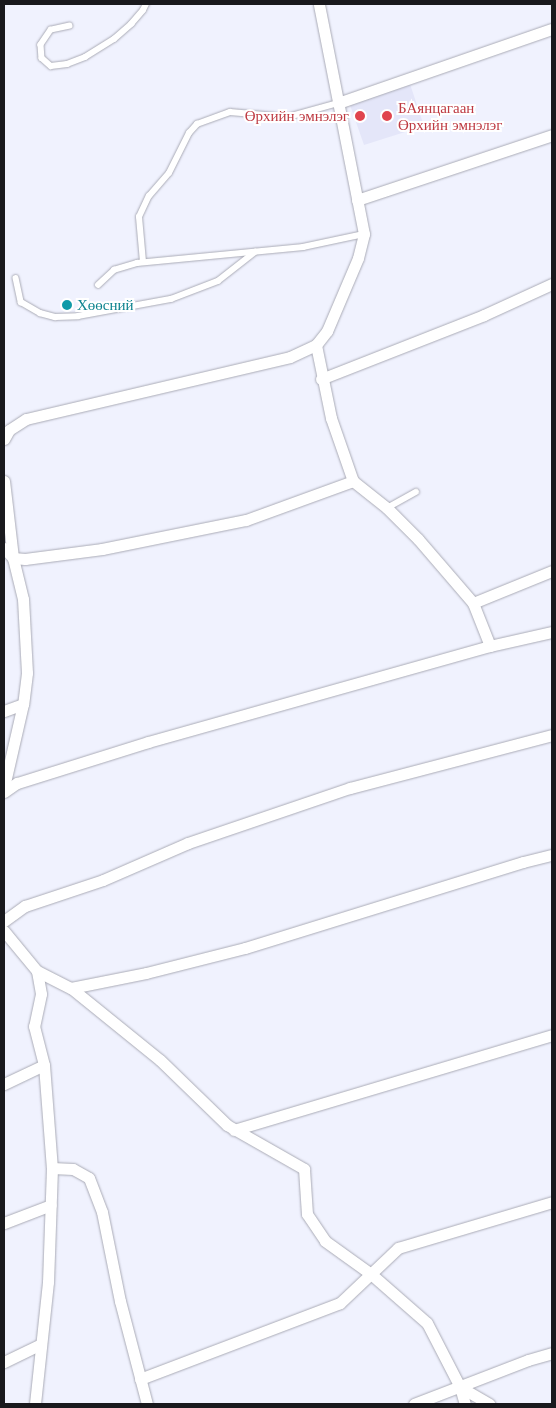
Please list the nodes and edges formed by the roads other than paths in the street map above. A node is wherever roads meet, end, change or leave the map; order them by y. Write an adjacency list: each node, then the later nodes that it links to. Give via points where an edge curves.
1 (146, 4): 3 (lane, via 114,39 84,57 51,66 42,58 41,45 51,30)
2 (319, 4): 5 (street)
3 (70, 26)
4 (552, 28): 5 (street)
5 (338, 103): 7 (street); 10 (lane, via 288,117 230,112 197,124 169,173 149,196 139,217)
6 (552, 135): 7 (street)
7 (357, 200): 8 (street)
8 (364, 234): 9 (lane, via 303,247); 14 (street, via 351,278 327,331)
9 (255, 252): 10 (lane); 11 (lane, via 218,281 171,299 78,316 56,317 40,313 22,302)
10 (143, 262): 13 (lane, via 114,270)
11 (16, 278)
12 (552, 284): 15 (street, via 484,315)
13 (98, 285)
14 (316, 345): 15 (street); 16 (street, via 290,357 244,369 26,419 9,430)
15 (322, 379): 18 (street, via 331,418)
16 (4, 439)
17 (4, 481): 22 (street)
18 (353, 481): 20 (street); 22 (street, via 246,520 102,550 42,558)
19 (416, 492): 20 (lane)
20 (386, 508): 24 (street, via 418,539)
21 (4, 548): 22 (street)
22 (13, 558): 27 (street, via 23,599 27,673)
23 (552, 572): 24 (street)
24 (473, 603): 26 (street)
25 (552, 632): 26 (street)
26 (490, 646): 31 (street, via 148,742 17,783)
27 (23, 704): 28 (street); 30 (street)
28 (4, 711)
29 (552, 735): 33 (street, via 350,788 197,840 102,880 25,906)
30 (4, 787)
31 (4, 792)
32 (552, 855): 36 (street, via 244,948)
33 (4, 921)
34 (4, 931): 35 (street)
35 (37, 971): 36 (street); 38 (street, via 41,994 34,1026)
36 (71, 988): 40 (street, via 160,1060)
37 (552, 1035): 40 (street)
38 (44, 1064): 39 (street); 41 (street)
39 (4, 1084)
40 (234, 1130): 45 (street, via 304,1169 307,1214 325,1241)
41 (52, 1168): 43 (street); 49 (street, via 73,1169 89,1178 102,1212)
42 (552, 1202): 45 (street, via 398,1248)
43 (51, 1204): 44 (street); 46 (street, via 48,1282)
44 (4, 1223)
45 (371, 1274): 49 (street, via 340,1303); 50 (street, via 427,1323)
46 (41, 1344): 48 (street); 51 (street)
47 (552, 1353): 50 (street)
48 (4, 1362)
49 (140, 1379): 52 (street)
50 (460, 1387): 53 (street); 54 (street); 55 (street)
51 (35, 1404)
52 (147, 1404)
53 (414, 1404)
54 (465, 1404)
55 (490, 1404)

